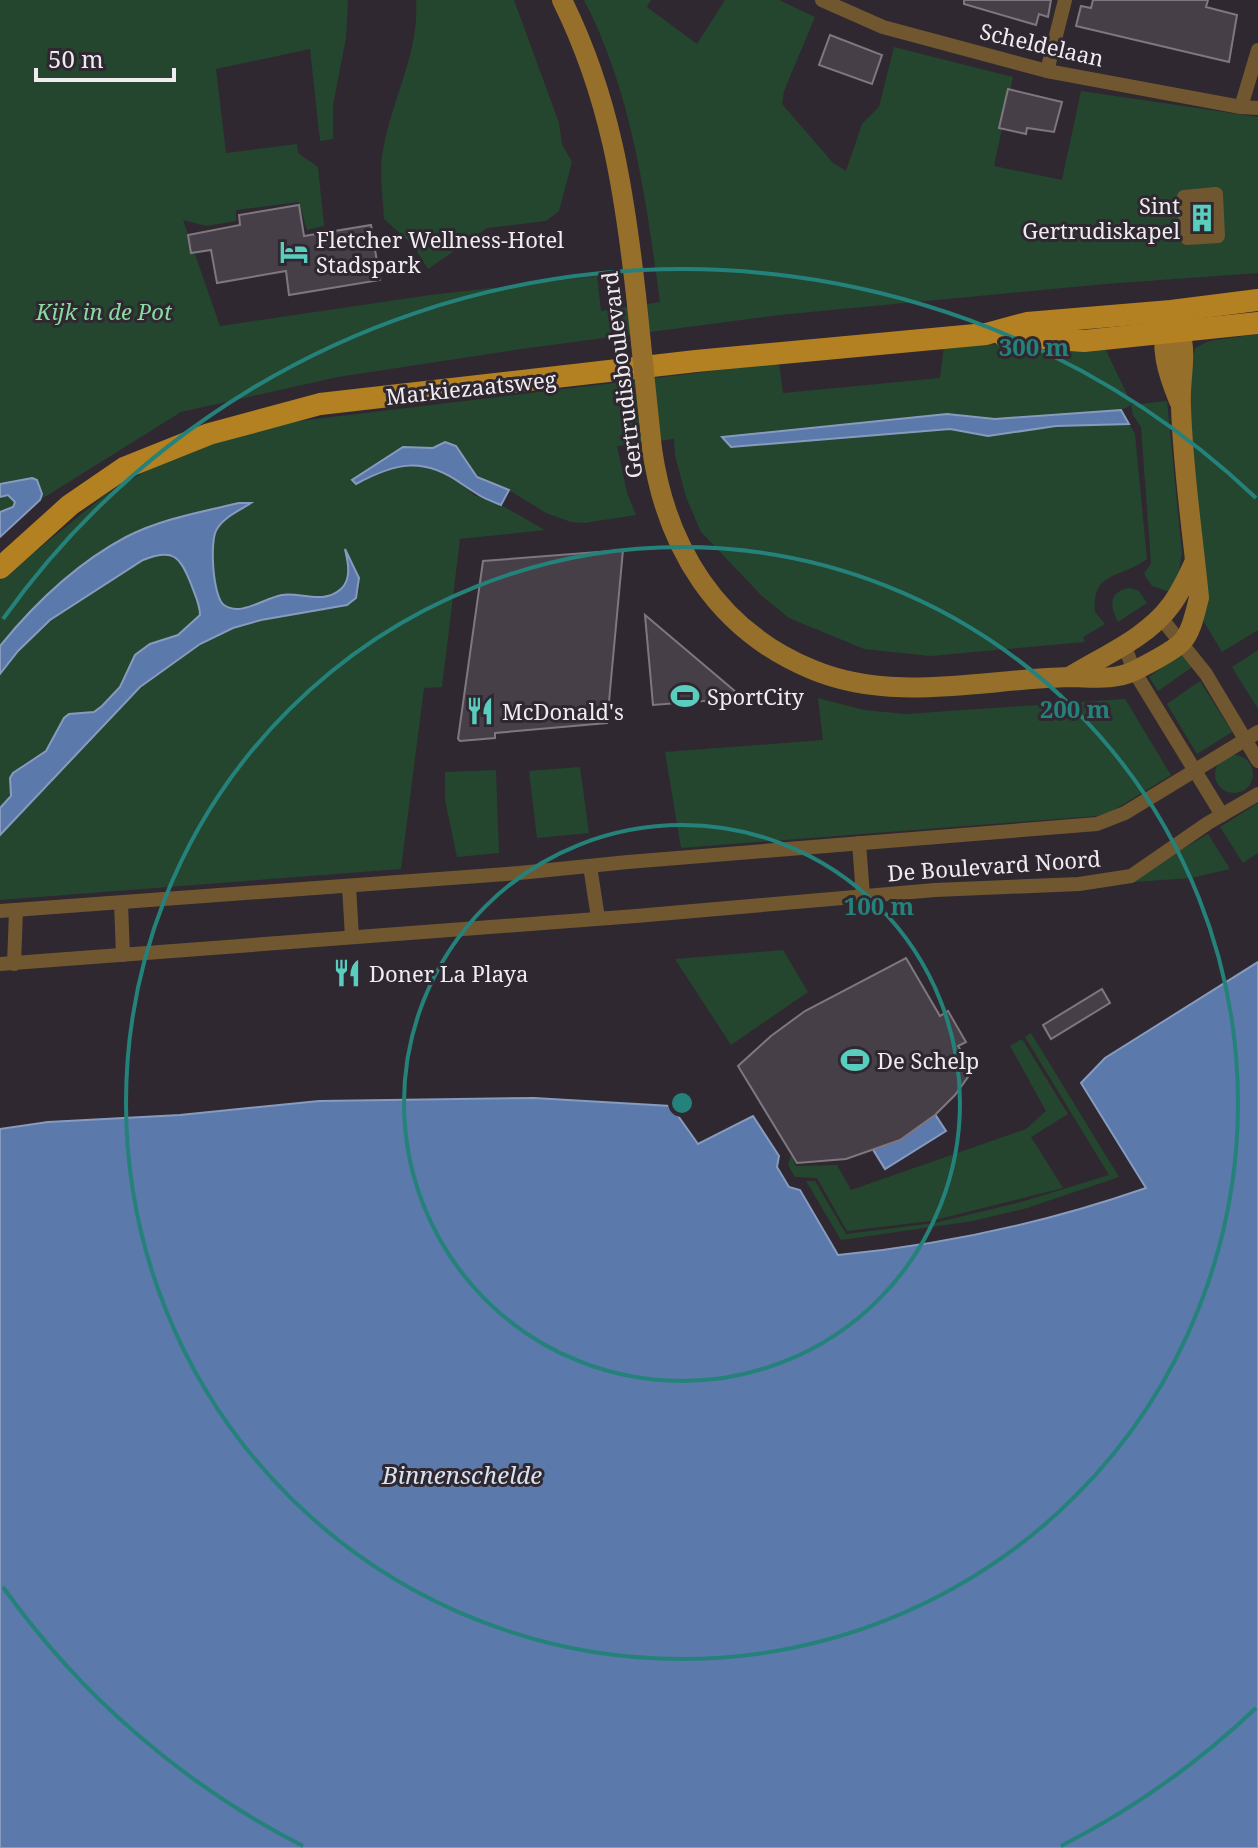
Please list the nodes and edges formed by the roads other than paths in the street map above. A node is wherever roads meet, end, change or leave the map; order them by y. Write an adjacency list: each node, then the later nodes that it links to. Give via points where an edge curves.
1 (562, 0): 19 (street, Gertrudisboulevard, bridge, via 603,99 626,209 662,501 683,555 702,584 770,648 811,670 853,683 905,689)
2 (822, 0): 5 (street, Scheldelaan, via 883,27)
3 (1065, 0): 5 (street)
4 (1258, 50): 6 (street)
5 (1047, 71): 6 (street, Scheldelaan)
6 (1241, 107): 7 (street, Scheldelaan)
7 (1258, 108)
8 (1258, 300): 9 (main road, Markiezaatsweg)
9 (1171, 311): 11 (street); 12 (main road, Markiezaatsweg, via 1027,323)
10 (1258, 323): 11 (main road, Markiezaatsweg)
11 (1173, 333): 12 (main road, Markiezaatsweg, via 1084,341); 13 (street, via 1168,374 1180,405)
12 (986, 334): 14 (main road, Markiezaatsweg, via 320,404 209,434 124,468 70,505)
13 (1195, 561): 15 (street, Gertrudisboulevard); 16 (street, via 1199,598)
14 (0, 568)
15 (1161, 618): 16 (street); 17 (street, Gertrudisboulevard)
16 (1182, 642): 18 (street, Gertrudisboulevard); 20 (street)
17 (1124, 644): 18 (street); 19 (street, Gertrudisboulevard)
18 (1134, 671): 19 (street, Gertrudisboulevard, via 1118,677); 22 (street)
19 (1069, 677)
20 (1252, 736): 21 (street); 22 (street, De Boulevard Noord)
21 (1258, 761)
22 (1194, 770): 24 (street); 25 (street, De Boulevard Noord, via 1125,813 1097,824)
23 (1258, 794): 24 (street, De Boulevard Noord)
24 (1215, 819): 28 (street, De Boulevard Noord, via 1131,876 1079,884)
25 (859, 843): 26 (street, De Boulevard Noord); 28 (street, De Boulevard Noord)
26 (590, 866): 27 (street, De Boulevard Noord); 32 (street)
27 (349, 886): 29 (street, De Boulevard Noord); 33 (street)
28 (863, 896): 32 (street, De Boulevard Noord)
29 (121, 903): 31 (street, De Boulevard Noord); 34 (street)
30 (0, 911): 31 (street, De Boulevard Noord)
31 (16, 911): 35 (street, De Boulevard Noord)
32 (598, 918): 33 (street, De Boulevard Noord)
33 (352, 937): 34 (street, De Boulevard Noord)
34 (123, 955): 35 (street, De Boulevard Noord)
35 (7, 964)

